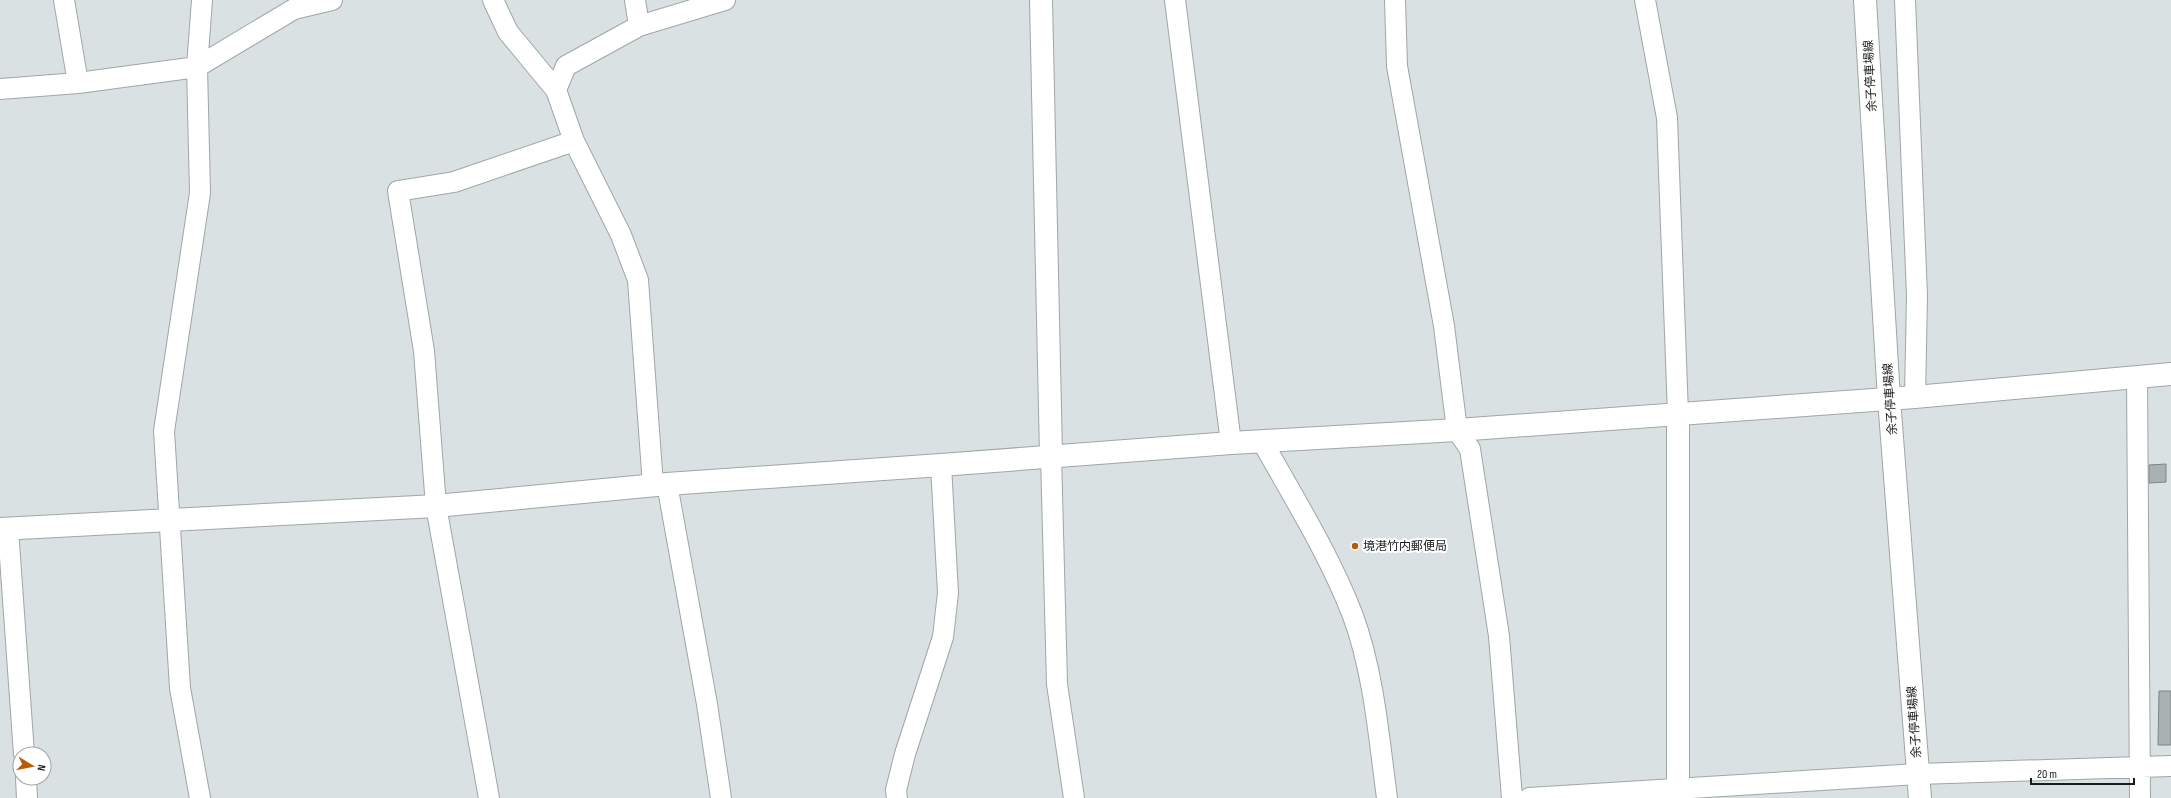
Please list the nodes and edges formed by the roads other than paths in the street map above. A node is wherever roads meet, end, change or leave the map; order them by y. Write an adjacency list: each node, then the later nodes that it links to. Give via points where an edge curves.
1 (64, 0): 15 (lane)
2 (202, 0): 14 (lane)
3 (332, 0): 14 (lane, via 294,9)
4 (493, 0): 17 (lane, via 508,32)
5 (635, 0): 13 (lane)
6 (725, 0): 13 (lane)
7 (1041, 0): 27 (street)
8 (1175, 0): 26 (lane)
9 (1395, 0): 24 (lane, via 1397,66 1444,326)
10 (1645, 0): 23 (lane, via 1667,118)
11 (1865, 0): 22 (street, 余子停車場線)
12 (1905, 0): 21 (lane, via 1916,296)
13 (639, 26): 17 (lane, via 566,66)
14 (196, 67): 15 (lane); 31 (lane, via 200,193 164,431)
15 (78, 83): 16 (lane)
16 (0, 88)
17 (556, 90): 18 (lane)
18 (574, 141): 29 (lane, via 621,235 638,280); 30 (lane, via 454,182 398,191 424,351)
19 (2171, 374): 20 (street)
20 (2137, 377): 21 (street); 35 (lane)
21 (1914, 397): 22 (street)
22 (1889, 399): 23 (street); 36 (street, 余子停車場線)
23 (1678, 414): 24 (street); 38 (street)
24 (1457, 430): 25 (street); 46 (lane, via 1470,449 1500,636)
25 (1262, 442): 26 (street); 45 (lane, via 1317,540 1353,617 1374,693)
26 (1231, 443): 27 (street)
27 (1051, 455): 28 (street); 44 (lane, via 1057,684)
28 (941, 465): 29 (street); 43 (lane, via 948,593 942,637 905,754 896,790)
29 (660, 484): 30 (street); 42 (lane, via 707,704)
30 (436, 506): 31 (street); 41 (lane)
31 (168, 519): 32 (street); 40 (lane, via 180,688)
32 (4, 529): 33 (lane)
33 (23, 746)
34 (2171, 766): 35 (lane)
35 (2140, 767): 36 (lane); 49 (lane)
36 (1918, 774): 38 (lane); 48 (street, 余子停車場線)
37 (26, 786): 39 (lane)
38 (1678, 794): 47 (lane)
39 (27, 798)
40 (200, 798)
41 (489, 798)
42 (721, 798)
43 (897, 798)
44 (1074, 798)
45 (1387, 798)
46 (1512, 798)
47 (1529, 798)
48 (1920, 798)
49 (2140, 798)

